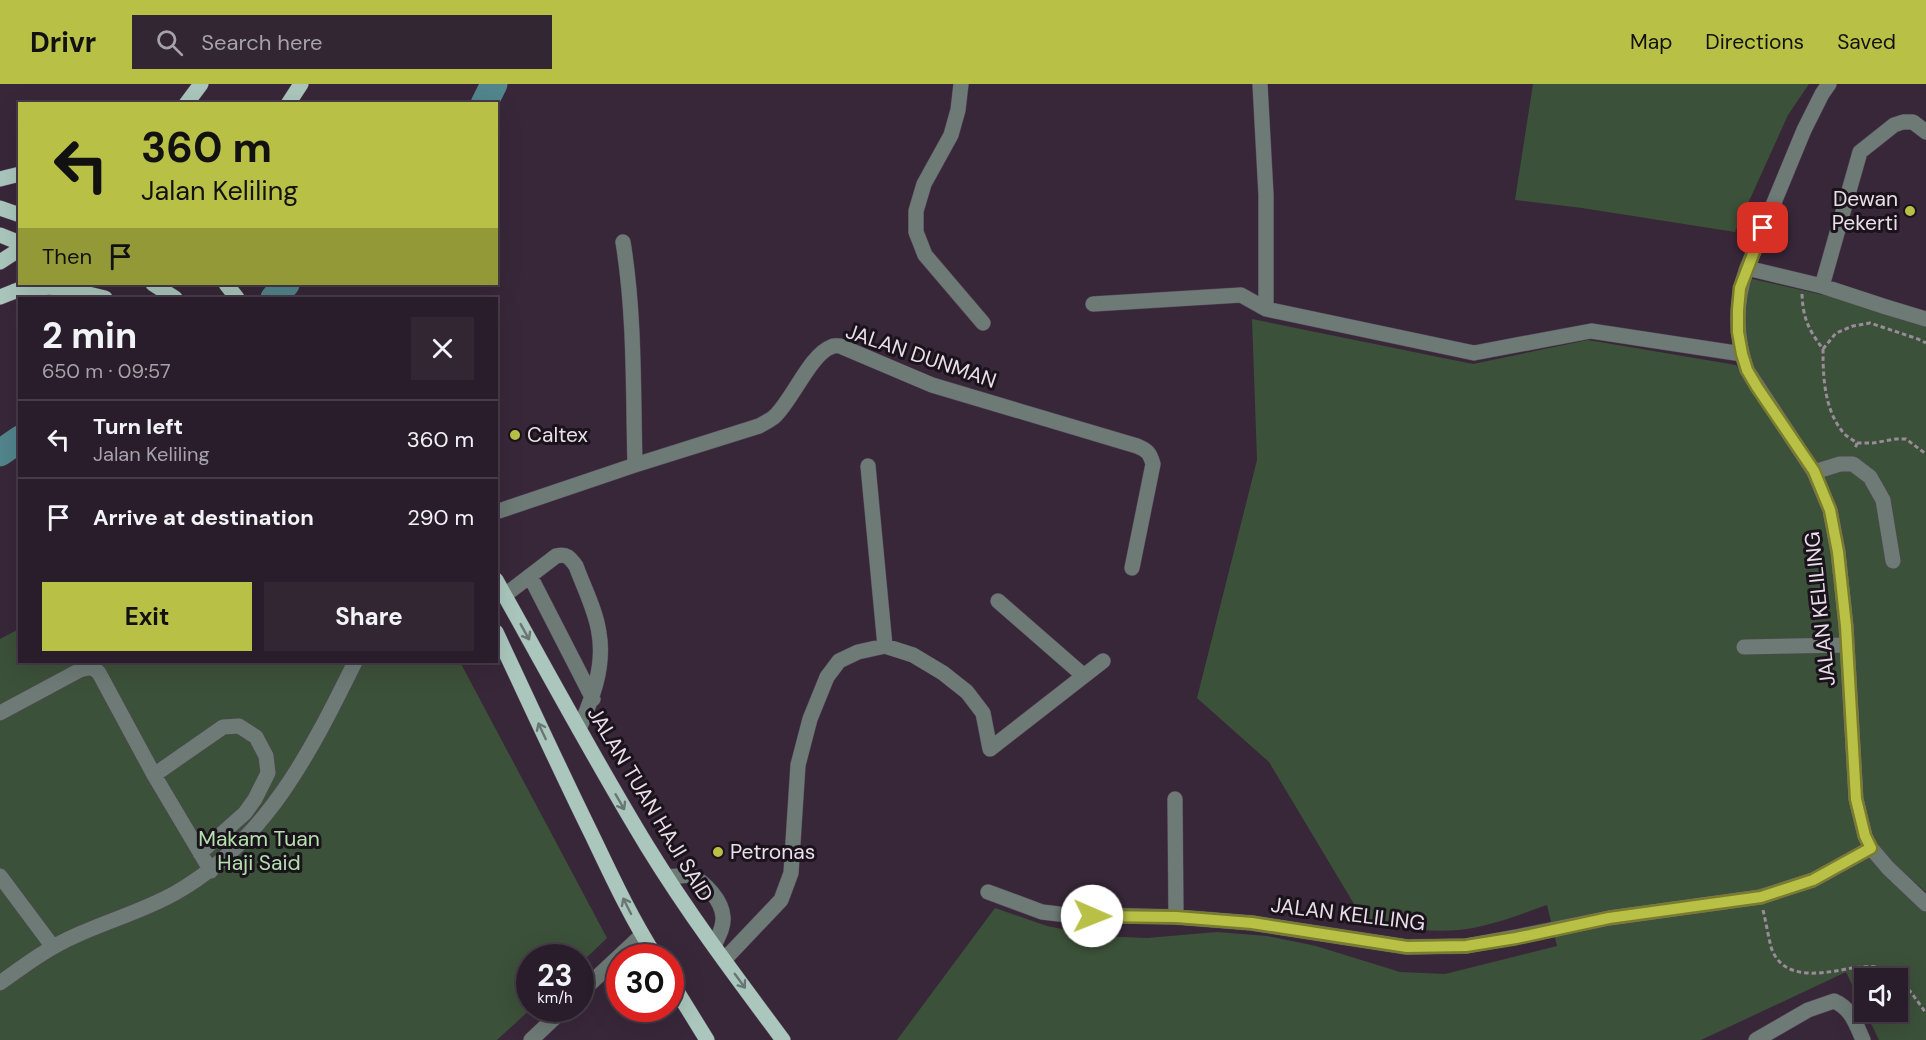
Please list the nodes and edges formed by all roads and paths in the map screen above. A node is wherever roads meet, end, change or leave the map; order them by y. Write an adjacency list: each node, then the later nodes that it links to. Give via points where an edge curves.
1 (201, 84): 6 (main road)
2 (301, 84): 7 (main road)
3 (961, 84): 34 (street, via 951,135 924,184 916,211 916,232 925,255)
4 (1260, 84): 32 (street, via 1266,195)
5 (1829, 84): 18 (street, JALAN KELILING, via 1804,130)
6 (185, 102)
7 (289, 102)
8 (1926, 132): 23 (street, via 1913,122 1903,122 1860,152)
9 (18, 174): 10 (main road)
10 (0, 179)
11 (0, 208): 12 (main road)
12 (18, 214)
13 (0, 235): 14 (main road)
14 (18, 242)
15 (623, 242): 41 (street, via 632,330)
16 (18, 250): 17 (main road)
17 (0, 262)
18 (1747, 268): 23 (street); 37 (street, JALAN KELILING, via 1738,310)
19 (31, 285): 24 (main road)
20 (94, 285): 28 (main road)
21 (155, 285): 29 (main road)
22 (227, 285): 30 (main road)
23 (1822, 286): 33 (street)
24 (15, 291): 26 (main road); 27 (main road, via 50,287)
25 (1802, 292): 36 (path, via 1803,312)
26 (0, 297)
27 (101, 297)
28 (112, 297)
29 (173, 297)
30 (236, 297)
31 (1093, 304): 32 (street, via 1241,295)
32 (1266, 309): 37 (street, via 1474,353 1591,331)
33 (1926, 319)
34 (983, 323)
35 (1926, 343): 36 (path, via 1870,323 1836,333)
36 (1822, 348): 38 (path, via 1823,378 1833,417 1843,433)
37 (1742, 354): 43 (street, JALAN KELILING, via 1757,387)
38 (1857, 442): 39 (path, via 1906,439); 40 (path)
39 (1926, 454)
40 (1852, 464): 43 (street); 45 (street, via 1870,477 1883,500)
41 (635, 465): 44 (street, JALAN DUNMAN); 46 (street, JALAN DUNMAN, via 774,418 822,352 840,346 932,386 1147,450 1153,464)
42 (868, 465): 53 (street)
43 (1814, 471): 52 (street, JALAN KELILING, via 1830,510 1838,552)
44 (498, 511)
45 (1893, 561)
46 (1132, 568)
47 (530, 576): 49 (street); 58 (street); 58 (street, via 563,554 576,566 599,634 600,659)
48 (498, 583): 49 (main road, JALAN TUAN HAJI SAID)
49 (505, 595): 60 (main road, JALAN TUAN HAJI SAID, one-way to 60)
50 (998, 602): 57 (street)
51 (498, 636): 74 (main road, one-way to 51)
52 (1847, 645): 54 (street); 65 (street, JALAN KELILING, via 1856,799)
53 (885, 646): 57 (street, via 913,655 968,692 983,713 990,749); 78 (street, via 858,652 839,662 828,677 810,719 798,765 790,873 781,900)
54 (1744, 647)
55 (1103, 661): 57 (street)
56 (355, 663): 63 (street)
57 (1084, 676)
58 (592, 699): 60 (street)
59 (0, 713): 62 (street, via 80,670 96,669)
60 (579, 729): 69 (main road, JALAN TUAN HAJI SAID, one-way to 69)
61 (268, 773): 62 (street, via 266,756 256,737 239,726 223,727); 63 (street); 66 (street, via 245,813)
62 (154, 775): 66 (street)
63 (290, 782): 67 (street, via 248,836)
64 (1175, 800): 73 (street)
65 (1871, 848): 71 (street, JALAN KELILING, via 1813,880); 72 (street, JALAN KELILING)
66 (200, 853): 67 (street)
67 (211, 871): 77 (street, via 175,893)
68 (0, 876): 77 (street)
69 (667, 878): 76 (main road, JALAN TUAN HAJI SAID); 76 (street, via 691,875 717,901 723,918)
70 (988, 892): 73 (street, JALAN KELILING, via 1041,912)
71 (1761, 897): 73 (street, JALAN KELILING, via 1609,918 1466,946 1407,947 1252,923); 82 (path, via 1772,948 1787,968 1800,973 1863,966 1883,968 1898,978)
72 (1926, 904)
73 (1176, 917)
74 (642, 935): 75 (main road); 79 (street)
75 (648, 944)
76 (714, 946): 78 (main road, JALAN TUAN HAJI SAID)
77 (53, 947): 80 (street)
78 (724, 960): 86 (main road, JALAN TUAN HAJI SAID, one-way to 86)
79 (594, 980)
80 (0, 983)
81 (684, 1003): 85 (main road)
82 (1926, 1013)
83 (550, 1022): 84 (street)
84 (531, 1040)
85 (707, 1040)
86 (783, 1040)
87 (1756, 1040): 88 (street, via 1808,1010 1834,1001 1851,1014)
88 (1863, 1040)

